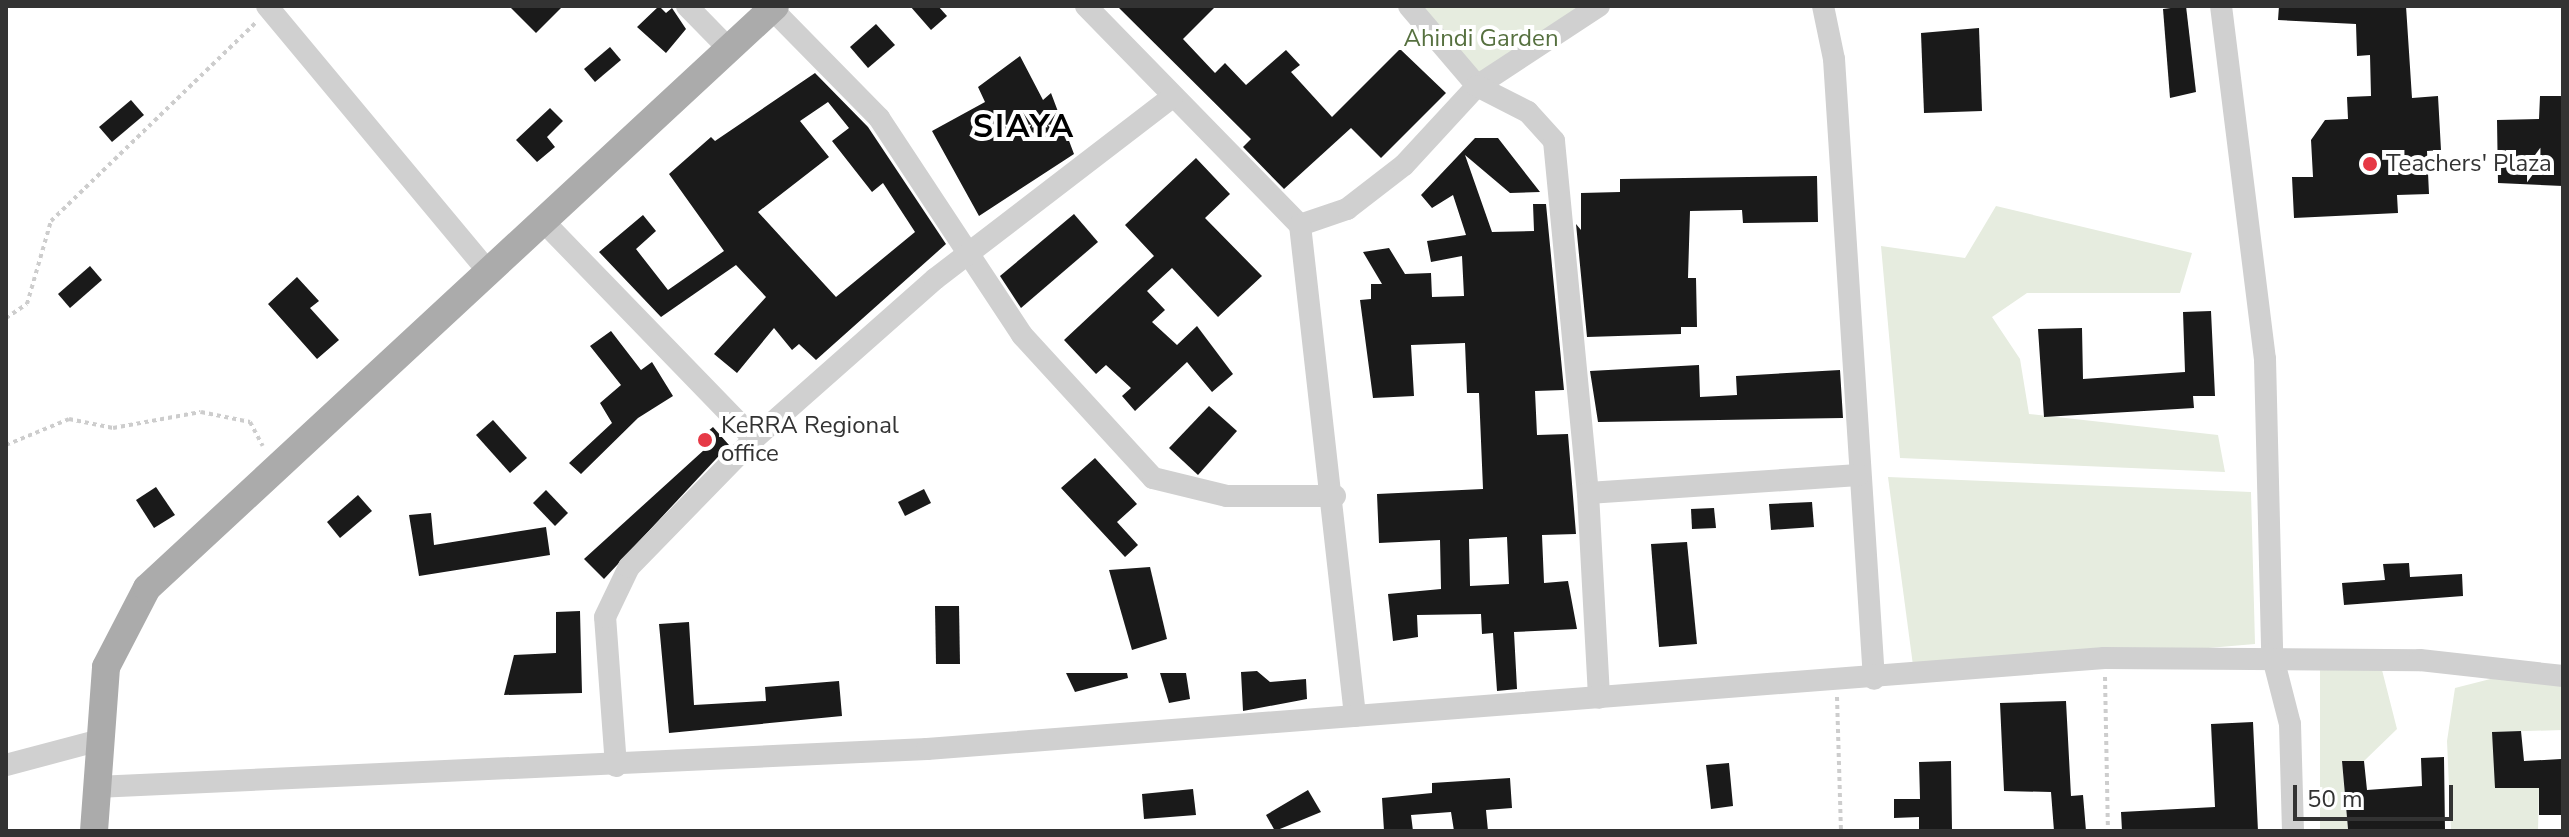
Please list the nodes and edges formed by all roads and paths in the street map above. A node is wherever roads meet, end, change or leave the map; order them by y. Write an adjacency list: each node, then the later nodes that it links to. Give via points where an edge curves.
1 (687, 6): 9 (street)
2 (1086, 6): 11 (street)
3 (1409, 6): 10 (street)
4 (1599, 6): 10 (street)
5 (1823, 6): 20 (street, via 1834,59)
6 (2221, 6): 23 (street, via 2265,359)
7 (268, 8): 15 (street); 16 (path, via 51,221 27,304)
8 (773, 8): 9 (main road); 14 (street, via 879,118)
9 (729, 49): 12 (main road)
10 (1477, 86): 13 (street, via 1404,165 1347,209); 21 (street, via 1528,112 1554,141)
11 (1172, 97): 13 (street); 14 (street)
12 (542, 220): 15 (main road); 17 (street)
13 (1300, 225): 22 (street)
14 (966, 253): 17 (street); 22 (street, via 1022,335 1153,478 1227,496)
15 (487, 270): 19 (main road)
16 (6, 318)
17 (754, 439): 32 (street, via 610,594 605,617)
18 (6, 445): 19 (path, via 69,419 113,428 201,412 250,422 262,435)
19 (267, 475): 30 (main road, via 182,550 124,622 106,667)
20 (1858, 475): 21 (street); 27 (street)
21 (1588, 493): 28 (street)
22 (1335, 496): 29 (street)
23 (2272, 654): 24 (street); 25 (street, via 2420,660); 37 (street, via 2290,724)
24 (2104, 658): 27 (street); 36 (path)
25 (2563, 676)
26 (1836, 679): 27 (street); 28 (street); 35 (path)
27 (1874, 679)
28 (1599, 698): 29 (street)
29 (1355, 716): 32 (street)
30 (97, 741): 31 (street); 33 (main road)
31 (6, 765)
32 (616, 766): 33 (street)
33 (96, 787): 34 (main road)
34 (94, 831)
35 (1841, 831)
36 (2108, 831)
37 (2293, 831)

